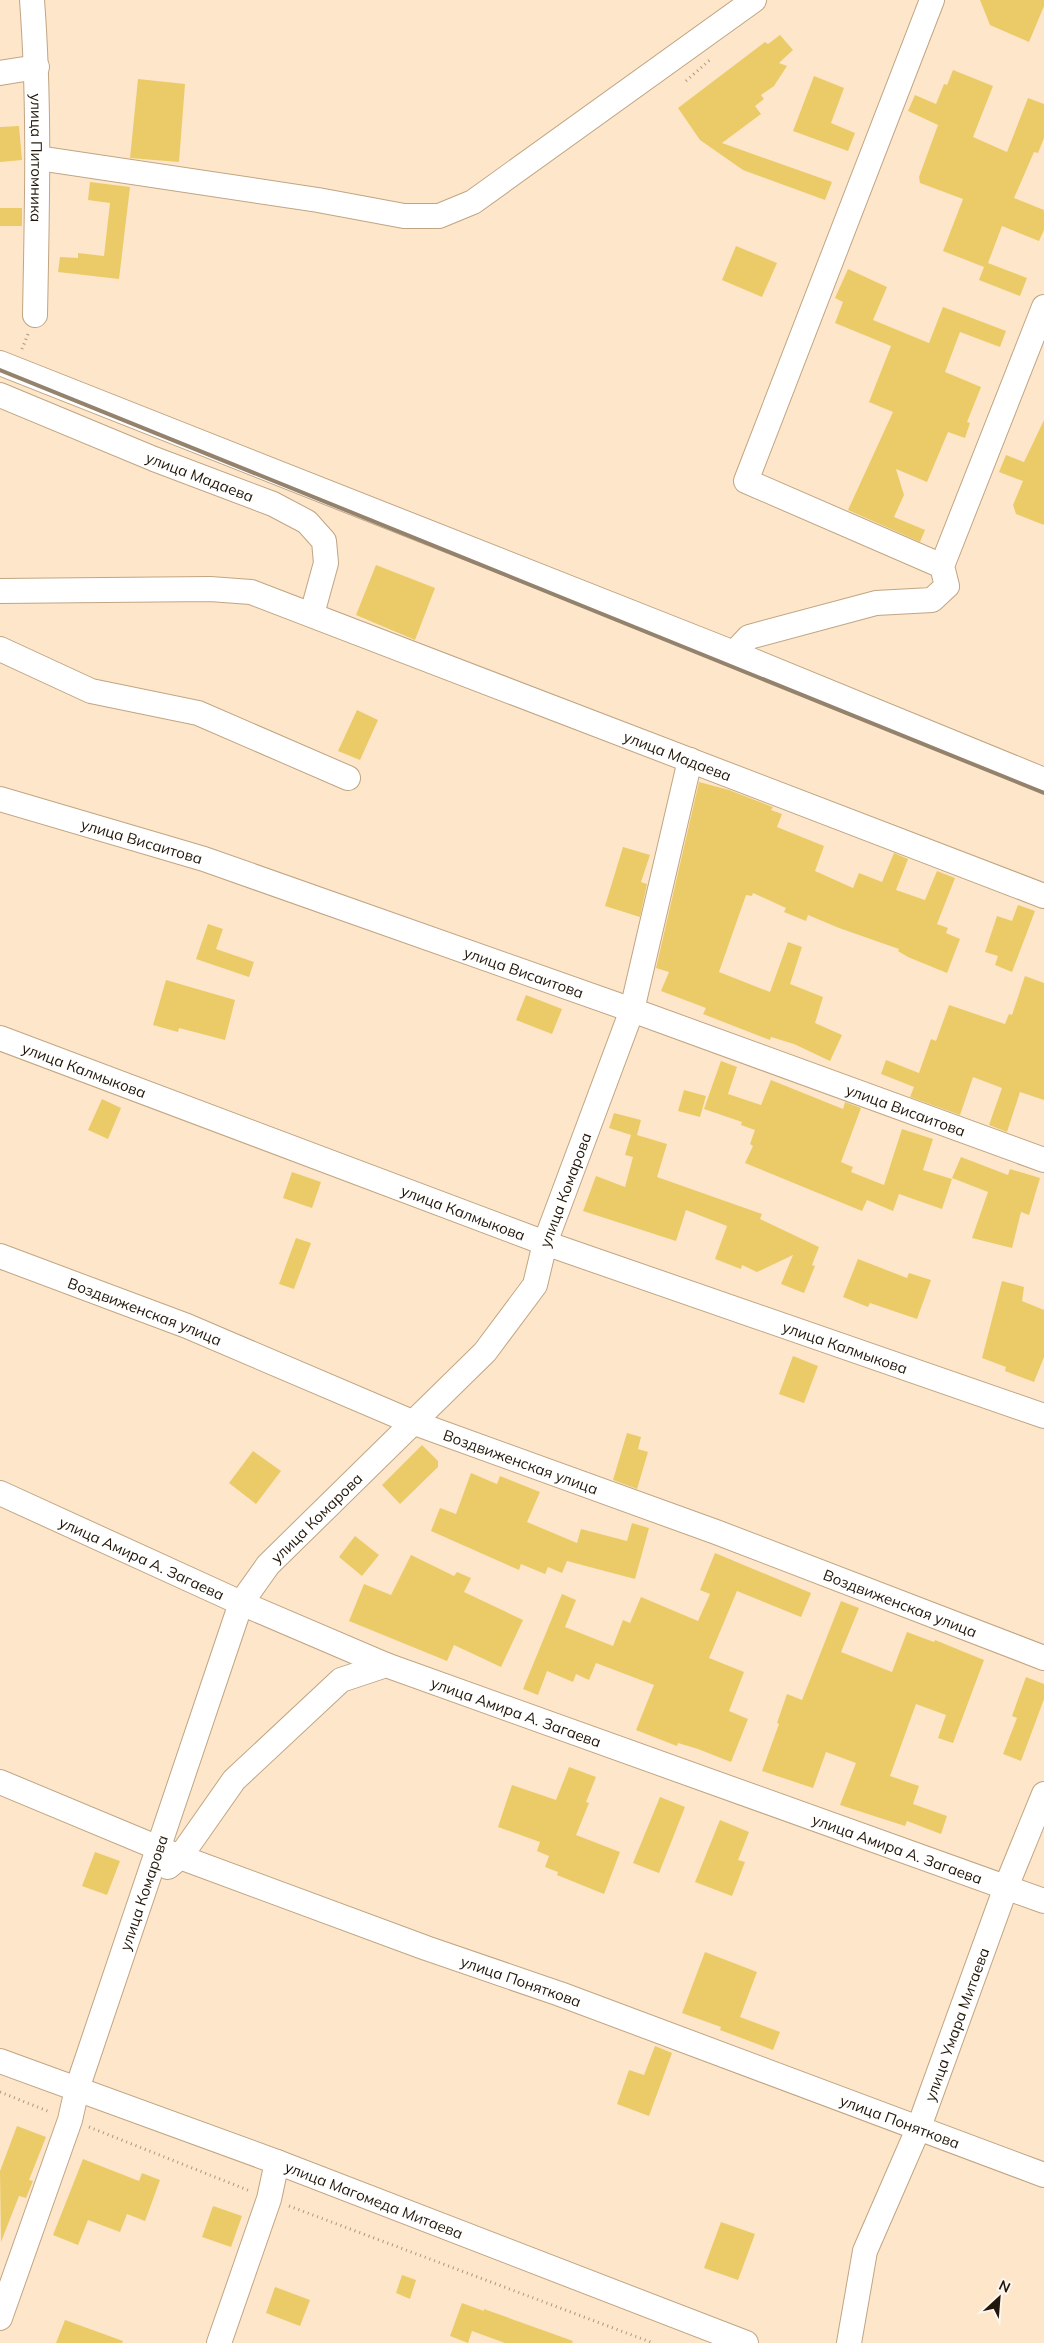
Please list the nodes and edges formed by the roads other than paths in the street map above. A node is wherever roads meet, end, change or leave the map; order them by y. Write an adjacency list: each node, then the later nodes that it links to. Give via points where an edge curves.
1 (32, 0): 4 (street, улица Питомника)
2 (754, 0): 6 (street, via 473,202 439,216 404,216)
3 (932, 0): 11 (street, via 746,481)
4 (37, 67): 5 (street); 6 (street, улица Питомника)
5 (0, 73)
6 (38, 158): 8 (street, улица Питомника)
7 (1044, 307): 11 (street)
8 (35, 314)
9 (7, 366): 15 (street)
10 (0, 395): 13 (street, улица Мадаева, via 273,504 308,522 324,541 326,563)
11 (942, 566): 15 (street, via 947,586 932,600 876,603 749,637)
12 (0, 591): 13 (street, улица Мадаева, via 242,591)
13 (312, 614): 16 (street, улица Мадаева)
14 (0, 649): 17 (street, via 91,691 198,713)
15 (734, 653): 18 (street)
16 (690, 760): 20 (street, улица Мадаева); 21 (street, улица Комарова)
17 (348, 778)
18 (1044, 780)
19 (0, 799): 21 (street, улица Висаитова, via 204,859)
20 (1044, 896)
21 (632, 1010): 23 (street, улица Висаитова); 24 (street, улица Комарова)
22 (0, 1038): 24 (street, улица Калмыкова)
23 (1044, 1160)
24 (545, 1243): 26 (street, улица Калмыкова); 27 (street, улица Комарова, via 534,1285 485,1352)
25 (0, 1256): 27 (street, Воздвиженская улица, via 187,1326)
26 (1044, 1416)
27 (412, 1422): 29 (street, улица Комарова, via 268,1565); 30 (street, Воздвиженская улица, via 716,1532)
28 (0, 1493): 29 (street, улица Амира А. Загаева)
29 (240, 1603): 31 (street, улица Амира А. Загаева); 34 (street, улица Комарова)
30 (1044, 1658)
31 (386, 1665): 35 (street, via 341,1680 334,1686 234,1780); 36 (street, улица Амира А. Загаева)
32 (0, 1782): 34 (street, улица Поняткова)
33 (1044, 1794): 36 (street, улица Умара Митаева)
34 (157, 1848): 35 (street, улица Поняткова); 37 (street, улица Комарова)
35 (180, 1857): 37 (street); 41 (street, улица Поняткова, via 569,1997)
36 (1006, 1887): 38 (street, улица Амира А. Загаева); 41 (street, улица Умара Митаева)
37 (145, 1888): 40 (street, улица Комарова)
38 (1044, 1902)
39 (0, 2061): 40 (street, улица Магомеда Митаева)
40 (77, 2090): 42 (street, улица Магомеда Митаева); 44 (street, улица Комарова, via 70,2120)
41 (918, 2128): 43 (street, улица Поняткова); 47 (street, улица Умара Митаева, via 865,2251)
42 (277, 2162): 45 (street, via 269,2199); 46 (street, улица Магомеда Митаева)
43 (1044, 2175)
44 (0, 2318)
45 (219, 2343)
46 (746, 2343)
47 (849, 2343)

